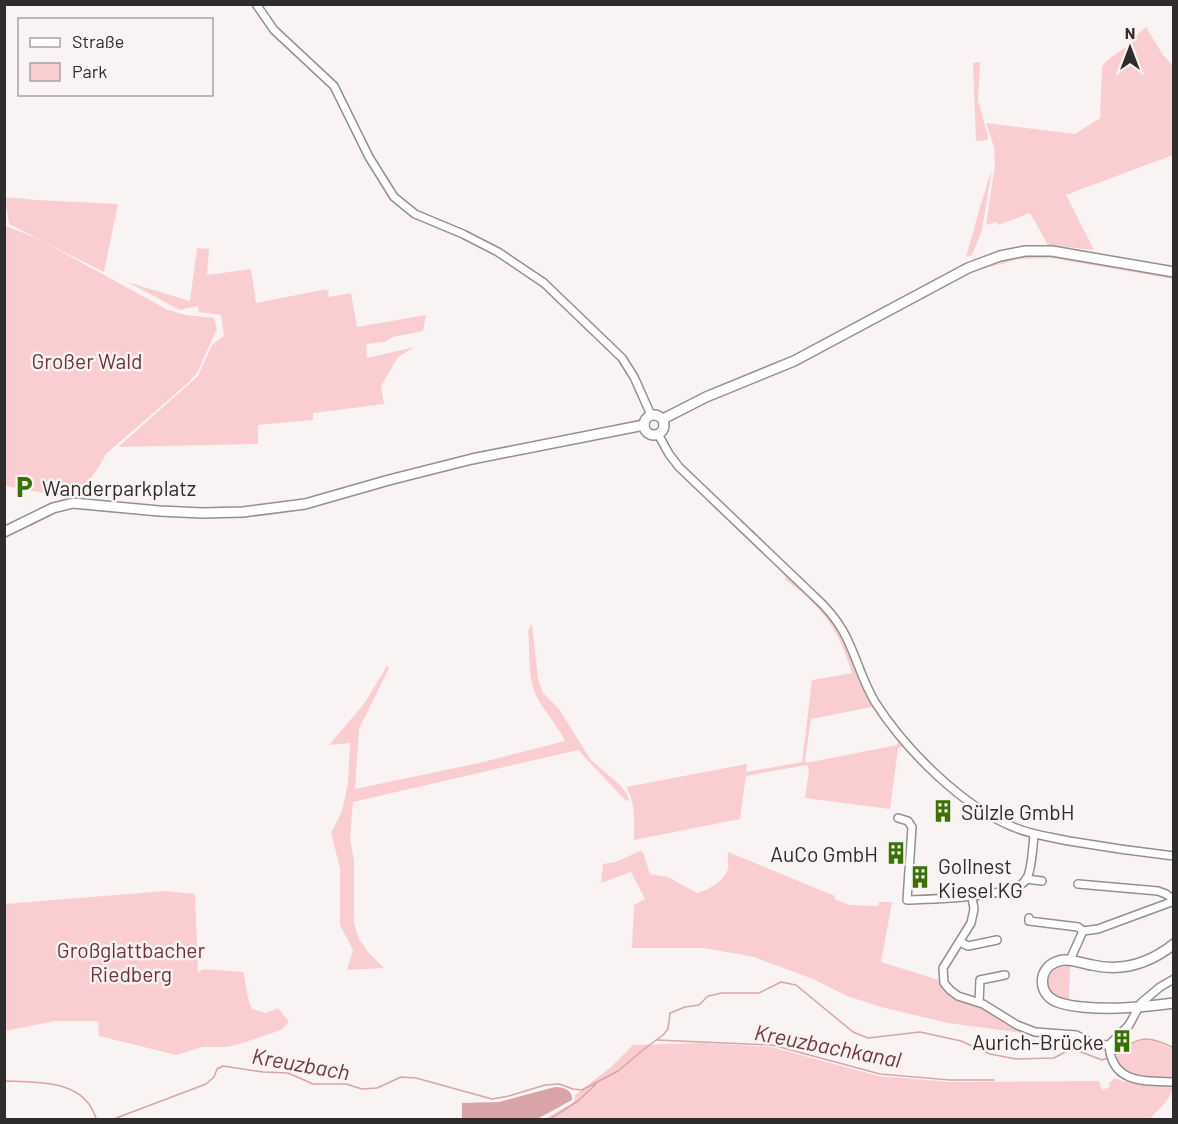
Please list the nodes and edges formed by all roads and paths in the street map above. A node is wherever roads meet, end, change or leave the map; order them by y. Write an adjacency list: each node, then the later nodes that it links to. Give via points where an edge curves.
1 (256, 4): 3 (street, via 274,30 334,86 373,166 394,197 415,214 498,252 544,283 622,358)
2 (1173, 272): 4 (main road, via 1052,251 1000,256 968,268 794,361)
3 (651, 415): 4 (main road); 5 (main road)
4 (663, 419): 6 (main road, via 664,428)
5 (644, 425): 6 (main road, via 648,432); 7 (main road, via 464,460 306,504 202,513 73,503 47,510)
6 (658, 434): 9 (street, via 689,477 834,618 866,687 918,756 971,804 1001,822)
7 (4, 532)
8 (898, 818): 14 (street, via 912,827 907,900)
9 (1034, 834): 10 (street); 11 (street)
10 (1173, 856)
11 (1026, 879): 12 (street); 14 (street, via 1012,887)
12 (1042, 880)
13 (1078, 884): 15 (street, via 1158,891)
14 (972, 897): 19 (street, via 971,922)
15 (1173, 900): 17 (street)
16 (1029, 918): 17 (street)
17 (1083, 931): 21 (street)
18 (997, 940): 19 (street, via 968,946)
19 (960, 942): 24 (street, via 944,964 943,978 954,993)
20 (1173, 944): 21 (main road, via 1157,956 1129,966 1102,967)
21 (1070, 960): 26 (main road, via 1045,970 1042,986 1049,998 1066,1005)
22 (1005, 975): 24 (street, via 981,980)
23 (1173, 979): 26 (street)
24 (979, 1002): 27 (street, via 1035,1032 1071,1034)
25 (1173, 1003): 26 (main road)
26 (1136, 1008): 27 (street, via 1129,1025)
27 (1109, 1047): 28 (street, via 1118,1069 1128,1078)
28 (1173, 1082)

